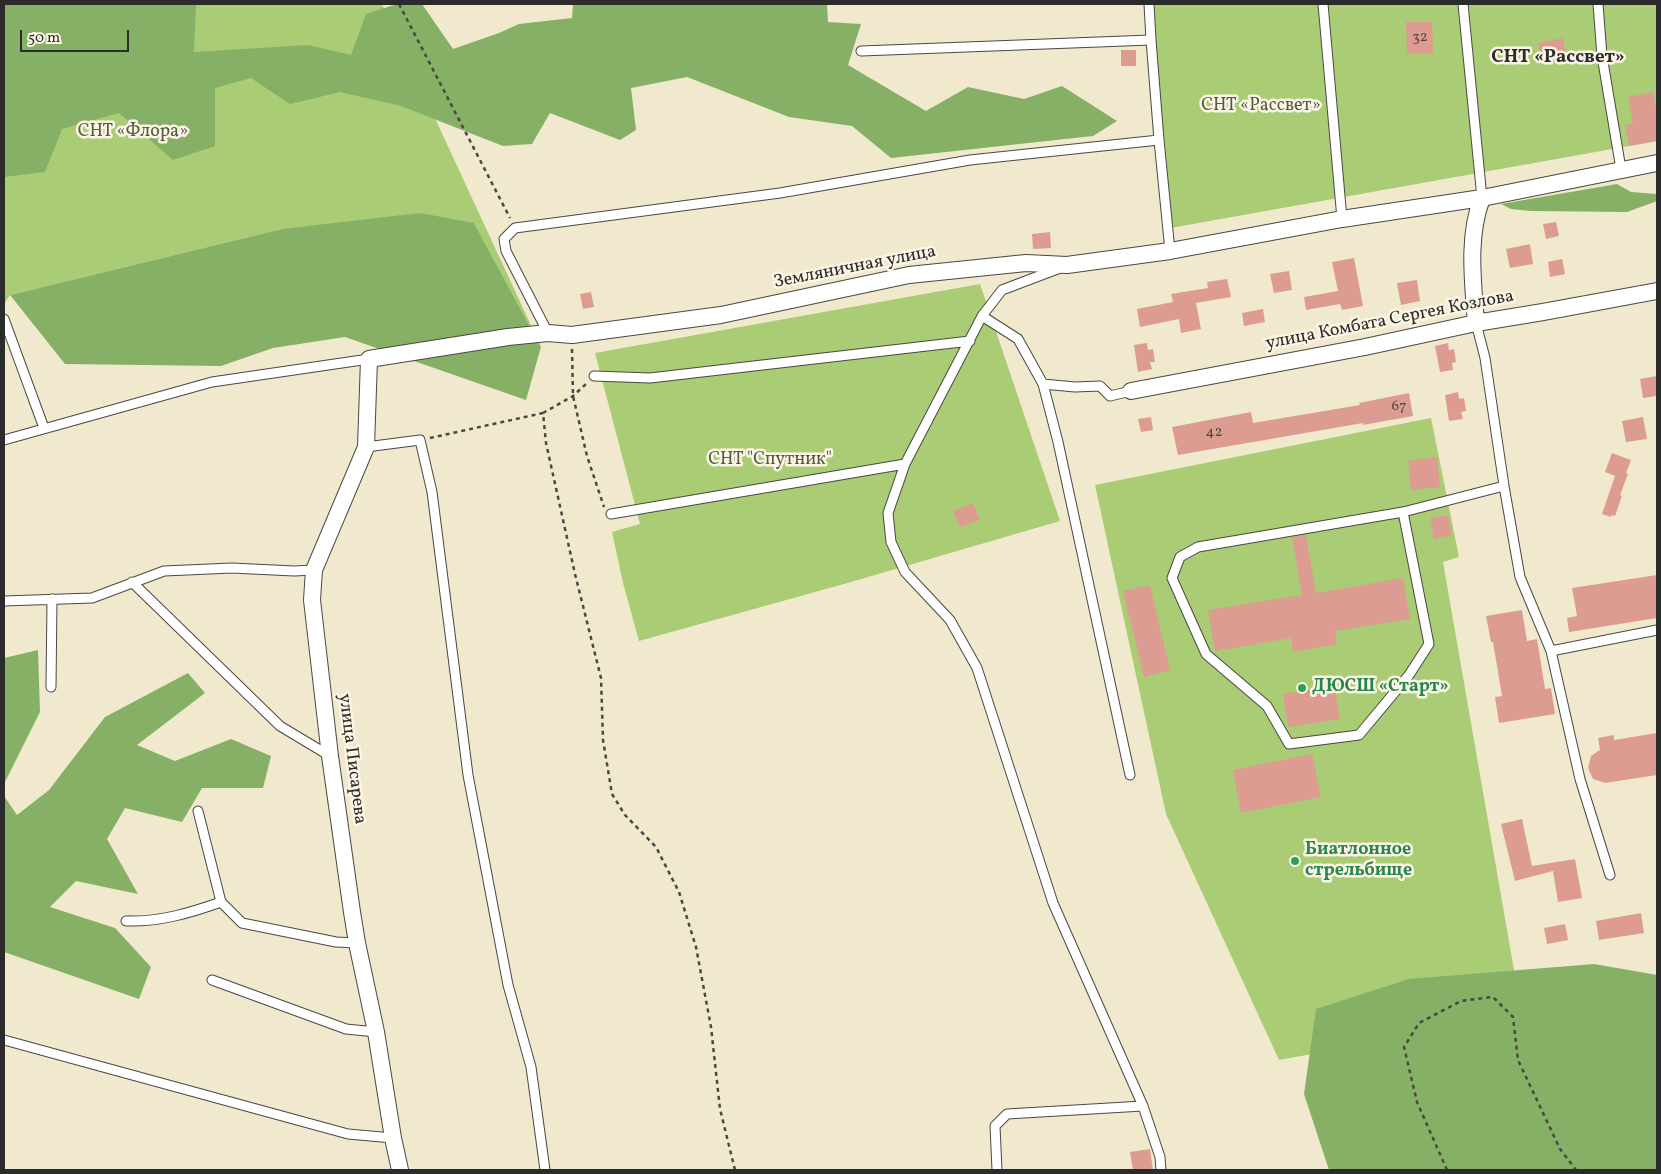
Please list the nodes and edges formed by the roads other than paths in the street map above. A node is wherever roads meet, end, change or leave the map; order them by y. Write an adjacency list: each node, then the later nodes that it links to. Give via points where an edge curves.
1 (1148, 4): 5 (lane)
2 (1323, 4): 11 (lane)
3 (1464, 4): 10 (lane)
4 (1598, 4): 9 (lane, via 1602,56)
5 (1150, 40): 6 (lane); 7 (lane)
6 (861, 51)
7 (1159, 140): 12 (lane); 18 (lane, via 970,160 780,193 515,228 504,239 506,251)
8 (1657, 163): 9 (street, Земляничная улица)
9 (1621, 169): 10 (street, Земляничная улица)
10 (1482, 198): 11 (street, Земляничная улица); 17 (street, via 1476,214 1472,268)
11 (1342, 220): 12 (street, Земляничная улица)
12 (1170, 251): 13 (street, Земляничная улица)
13 (1067, 265): 15 (lane, via 1002,290); 18 (street, Земляничная улица, via 1026,263 909,275 721,314 572,335)
14 (1657, 291): 17 (street, улица Комбата Сергея Козлова)
15 (982, 316): 19 (lane); 22 (lane, via 1018,339)
16 (4, 319): 24 (lane)
17 (1476, 323): 23 (street, улица Комбата Сергея Козлова); 28 (lane, via 1485,358)
18 (548, 333): 20 (street, Земляничная улица)
19 (970, 341): 21 (lane, via 650,378); 27 (lane)
20 (370, 359): 24 (lane, via 212,382); 26 (street, улица Писарева)
21 (594, 376)
22 (1043, 384): 23 (lane, via 1100,386 1110,396); 39 (lane)
23 (1131, 391)
24 (44, 428): 25 (lane)
25 (4, 440)
26 (366, 447): 31 (street, улица Писарева); 51 (lane, via 420,440 432,492 468,775 508,985 531,1067)
27 (905, 464): 30 (lane); 48 (lane, via 888,513 891,542 905,572 950,620 977,668 1053,903)
28 (1504, 486): 29 (lane); 36 (lane, via 1520,577)
29 (1403, 512): 29 (lane, via 1428,644 1409,675 1359,735 1289,744 1267,706 1206,654 1172,578 1180,557 1198,547)
30 (611, 514)
31 (314, 570): 32 (lane, via 232,568 164,571); 38 (street, улица Писарева, via 312,600)
32 (132, 582): 33 (lane, via 92,598); 38 (lane, via 280,726)
33 (52, 599): 34 (lane); 37 (lane)
34 (4, 601)
35 (1657, 630): 36 (lane)
36 (1551, 651): 41 (lane, via 1580,779)
37 (51, 687)
38 (330, 756): 44 (street, улица Писарева)
39 (1130, 776)
40 (198, 811): 42 (lane)
41 (1610, 875)
42 (221, 902): 43 (lane, via 146,922); 44 (lane, via 242,923 336,942)
43 (126, 921)
44 (357, 943): 46 (street, улица Писарева)
45 (212, 980): 46 (lane, via 346,1029)
46 (376, 1032): 49 (street, улица Писарева)
47 (4, 1040): 49 (lane, via 348,1134)
48 (1143, 1106): 52 (lane, via 1007,1114 995,1126); 53 (lane, via 1160,1157)
49 (393, 1138): 50 (street, улица Писарева)
50 (400, 1170)
51 (546, 1170)
52 (997, 1170)
53 (1161, 1170)

